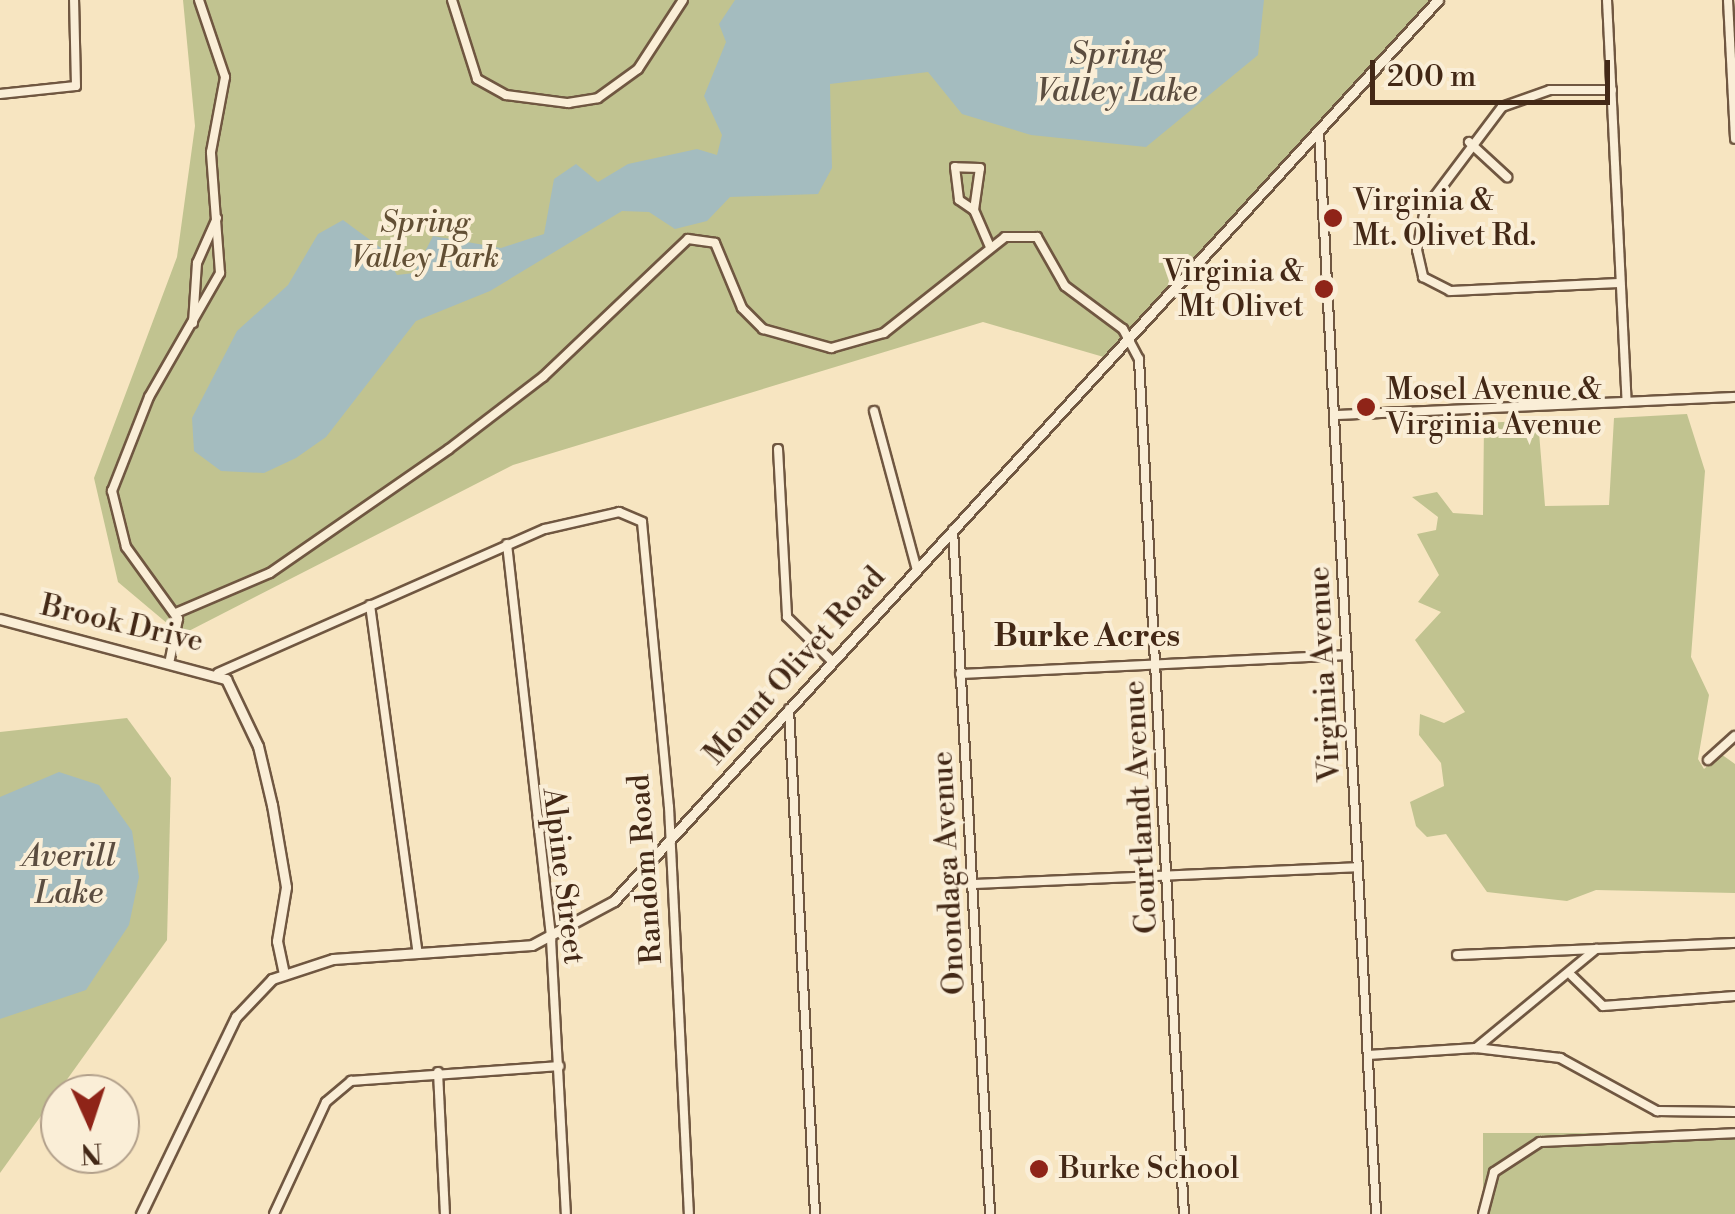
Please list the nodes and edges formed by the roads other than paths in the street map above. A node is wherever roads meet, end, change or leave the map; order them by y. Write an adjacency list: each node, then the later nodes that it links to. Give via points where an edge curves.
1 (74, 0): 9 (street, via 76,86)
2 (199, 0): 15 (street, via 225,77 211,152)
3 (452, 0): 4 (street, via 477,79 506,95 568,103 598,98 638,69)
4 (683, 0)
5 (1607, 0): 8 (street)
6 (1728, 0): 11 (street)
7 (1433, 2): 10 (street, Mount Olivet Road)
8 (1612, 90): 12 (street, via 1515,100); 17 (street)
9 (0, 94)
10 (1319, 132): 19 (street, Mount Olivet Road); 23 (street, Virginia Avenue)
11 (1735, 138)
12 (1469, 142): 13 (street); 17 (street, via 1421,215 1417,250 1428,282 1466,292)
13 (1507, 178)
14 (974, 210): 14 (street, via 980,168 955,167 959,200); 16 (street)
15 (217, 218): 18 (street, via 198,264); 18 (street, via 220,273)
16 (990, 247): 19 (street, via 1014,234 1037,237 1065,286); 29 (street, via 884,333 831,348 763,329 742,308 715,243 688,240 543,377 450,449 270,573)
17 (1620, 284): 21 (street)
18 (193, 323): 29 (street, via 149,397 112,492 126,546)
19 (1132, 338): 25 (street, Mount Olivet Road); 34 (street, Courtlandt Avenue)
20 (1735, 397): 21 (street)
21 (1627, 402): 23 (street)
22 (874, 411): 27 (street)
23 (1336, 415): 31 (street, Virginia Avenue)
24 (778, 449): 33 (street, via 787,617)
25 (953, 530): 27 (street, Mount Olivet Road); 36 (street, Onondaga Avenue)
26 (507, 544): 28 (street); 40 (street, Random Road, via 597,514 642,522); 44 (street, Alpine Street)
27 (917, 570): 33 (street, Mount Olivet Road)
28 (370, 605): 35 (street); 47 (street)
29 (176, 614): 32 (street, via 181,635)
30 (0, 618): 32 (street, Brook Drive)
31 (1346, 655): 34 (street); 41 (street, Virginia Avenue)
32 (170, 659): 35 (street, Brook Drive)
33 (833, 662): 37 (street, Mount Olivet Road)
34 (1156, 664): 36 (street); 42 (street, Courtlandt Avenue)
35 (218, 674): 49 (street, Brook Drive, via 248,718 272,806 286,888 277,941)
36 (960, 674): 43 (street, Onondaga Avenue)
37 (789, 709): 40 (street, Mount Olivet Road); 63 (street)
38 (1735, 736): 39 (street)
39 (1708, 760)
40 (670, 842): 44 (street, Mount Olivet Road, via 604,910); 62 (street, Random Road)
41 (1358, 867): 42 (street); 53 (street, Virginia Avenue)
42 (1167, 876): 43 (street); 65 (street, Courtlandt Avenue)
43 (973, 884): 64 (street, Onondaga Avenue)
44 (550, 939): 47 (street, Mount Olivet Road); 54 (street, Alpine Street)
45 (1735, 944): 46 (street)
46 (1596, 949): 48 (street); 50 (street)
47 (418, 954): 49 (street, Mount Olivet Road)
48 (1457, 955)
49 (284, 973): 58 (street, via 236,1016)
50 (1572, 976): 51 (street, via 1603,1006); 52 (street)
51 (1735, 996)
52 (1476, 1048): 53 (street); 56 (street, via 1560,1058 1657,1111)
53 (1368, 1054): 66 (street, Virginia Avenue)
54 (559, 1066): 55 (street); 61 (street, Alpine Street)
55 (438, 1072): 59 (street, via 362,1077 332,1094); 60 (street)
56 (1735, 1112)
57 (1735, 1133): 67 (street, via 1540,1142 1494,1172)
58 (141, 1214)
59 (274, 1214)
60 (445, 1214)
61 (566, 1214)
62 (689, 1214)
63 (815, 1214)
64 (990, 1214)
65 (1184, 1214)
66 (1376, 1214)
67 (1483, 1214)

